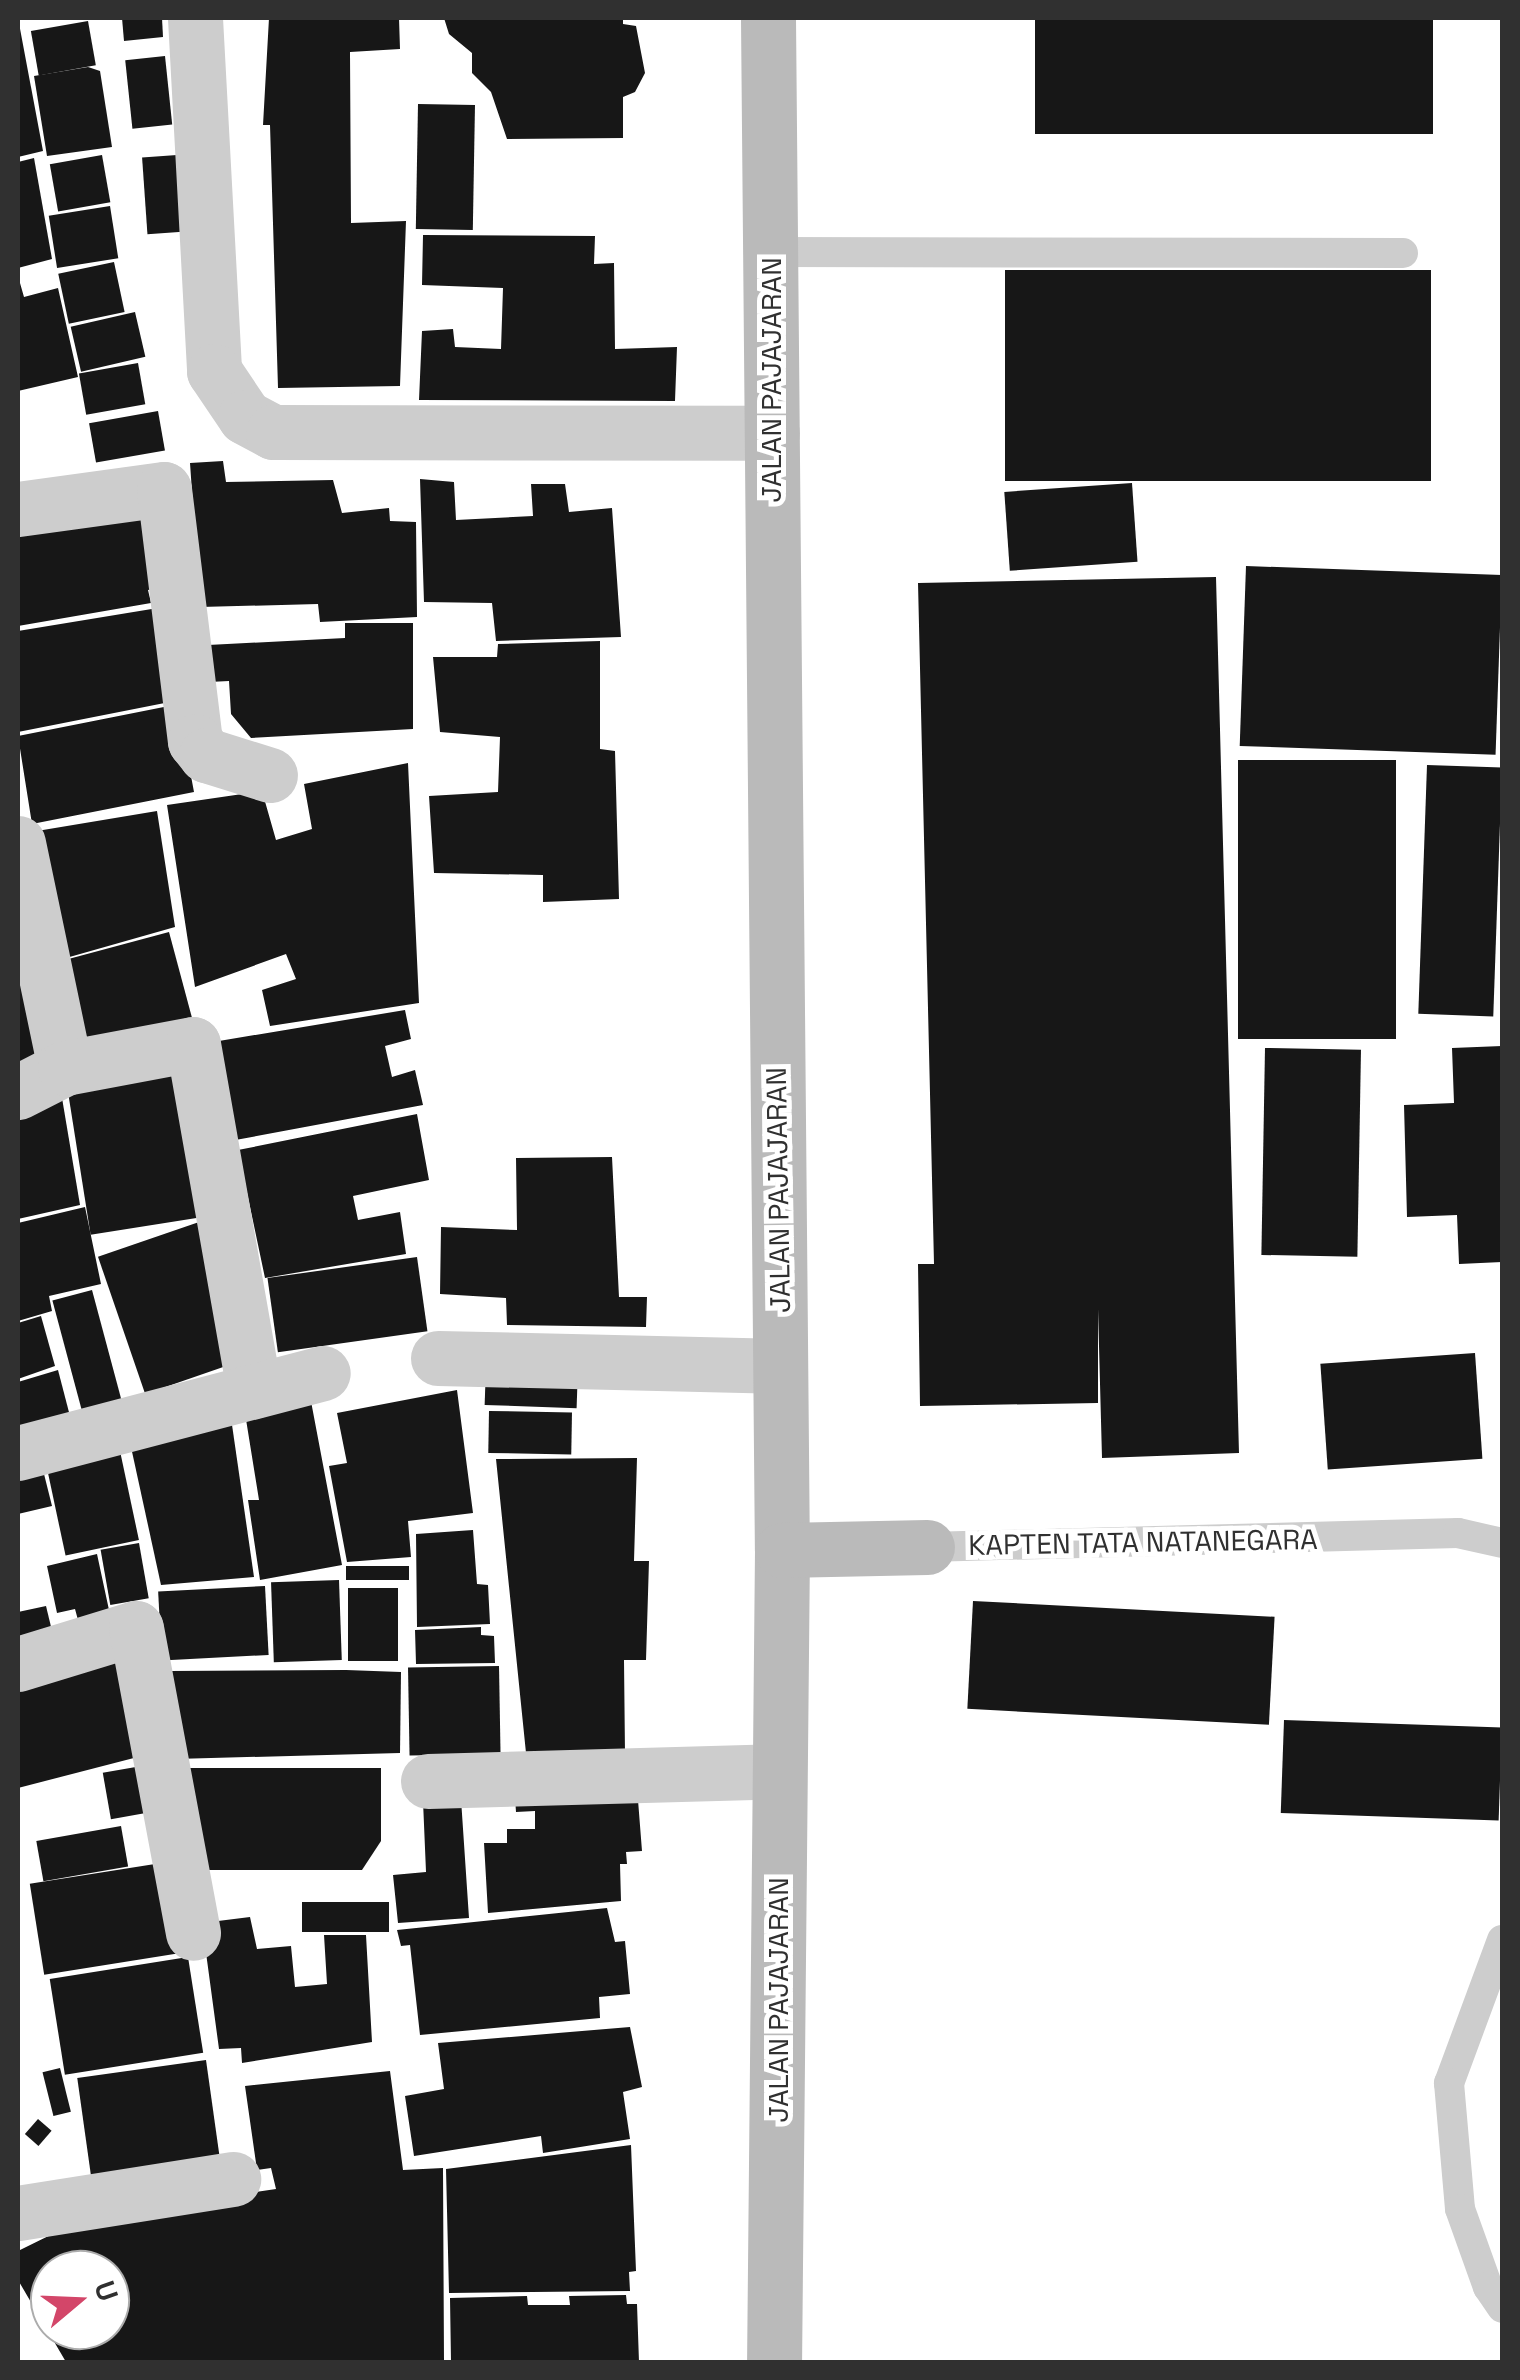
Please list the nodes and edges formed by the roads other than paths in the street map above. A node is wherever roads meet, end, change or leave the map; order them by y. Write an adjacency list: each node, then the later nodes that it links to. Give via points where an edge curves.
1 (195, 18): 5 (street, via 214,372 245,417 274,432)
2 (768, 18): 3 (main road, JALAN PAJAJARAN)
3 (770, 252): 4 (lane); 5 (main road, JALAN PAJAJARAN)
4 (1404, 253)
5 (772, 433): 11 (main road, JALAN PAJAJARAN)
6 (18, 508): 7 (street, via 164,489 195,741 206,754)
7 (270, 775)
8 (18, 842): 9 (street)
9 (41, 1080): 13 (street, via 194,1044)
10 (438, 1358): 11 (street)
11 (780, 1366): 17 (main road, JALAN PAJAJARAN)
12 (324, 1373): 13 (street)
13 (254, 1391): 14 (street)
14 (18, 1453)
15 (1502, 1543): 16 (lane, KAPTEN TATA NATANEGARA, via 1458,1533)
16 (927, 1547): 17 (main road, KAPTEN TATA NATANEGARA)
17 (782, 1550): 19 (main road, JALAN PAJAJARAN)
18 (18, 1664): 21 (street, via 136,1628)
19 (779, 1772): 20 (street); 26 (main road, JALAN PAJAJARAN)
20 (428, 1781)
21 (193, 1933)
22 (1502, 1940): 25 (lane, via 1449,2083 1449,2102 1460,2209 1488,2288)
23 (233, 2179): 24 (street)
24 (18, 2213)
25 (1502, 2308)
26 (774, 2362)

